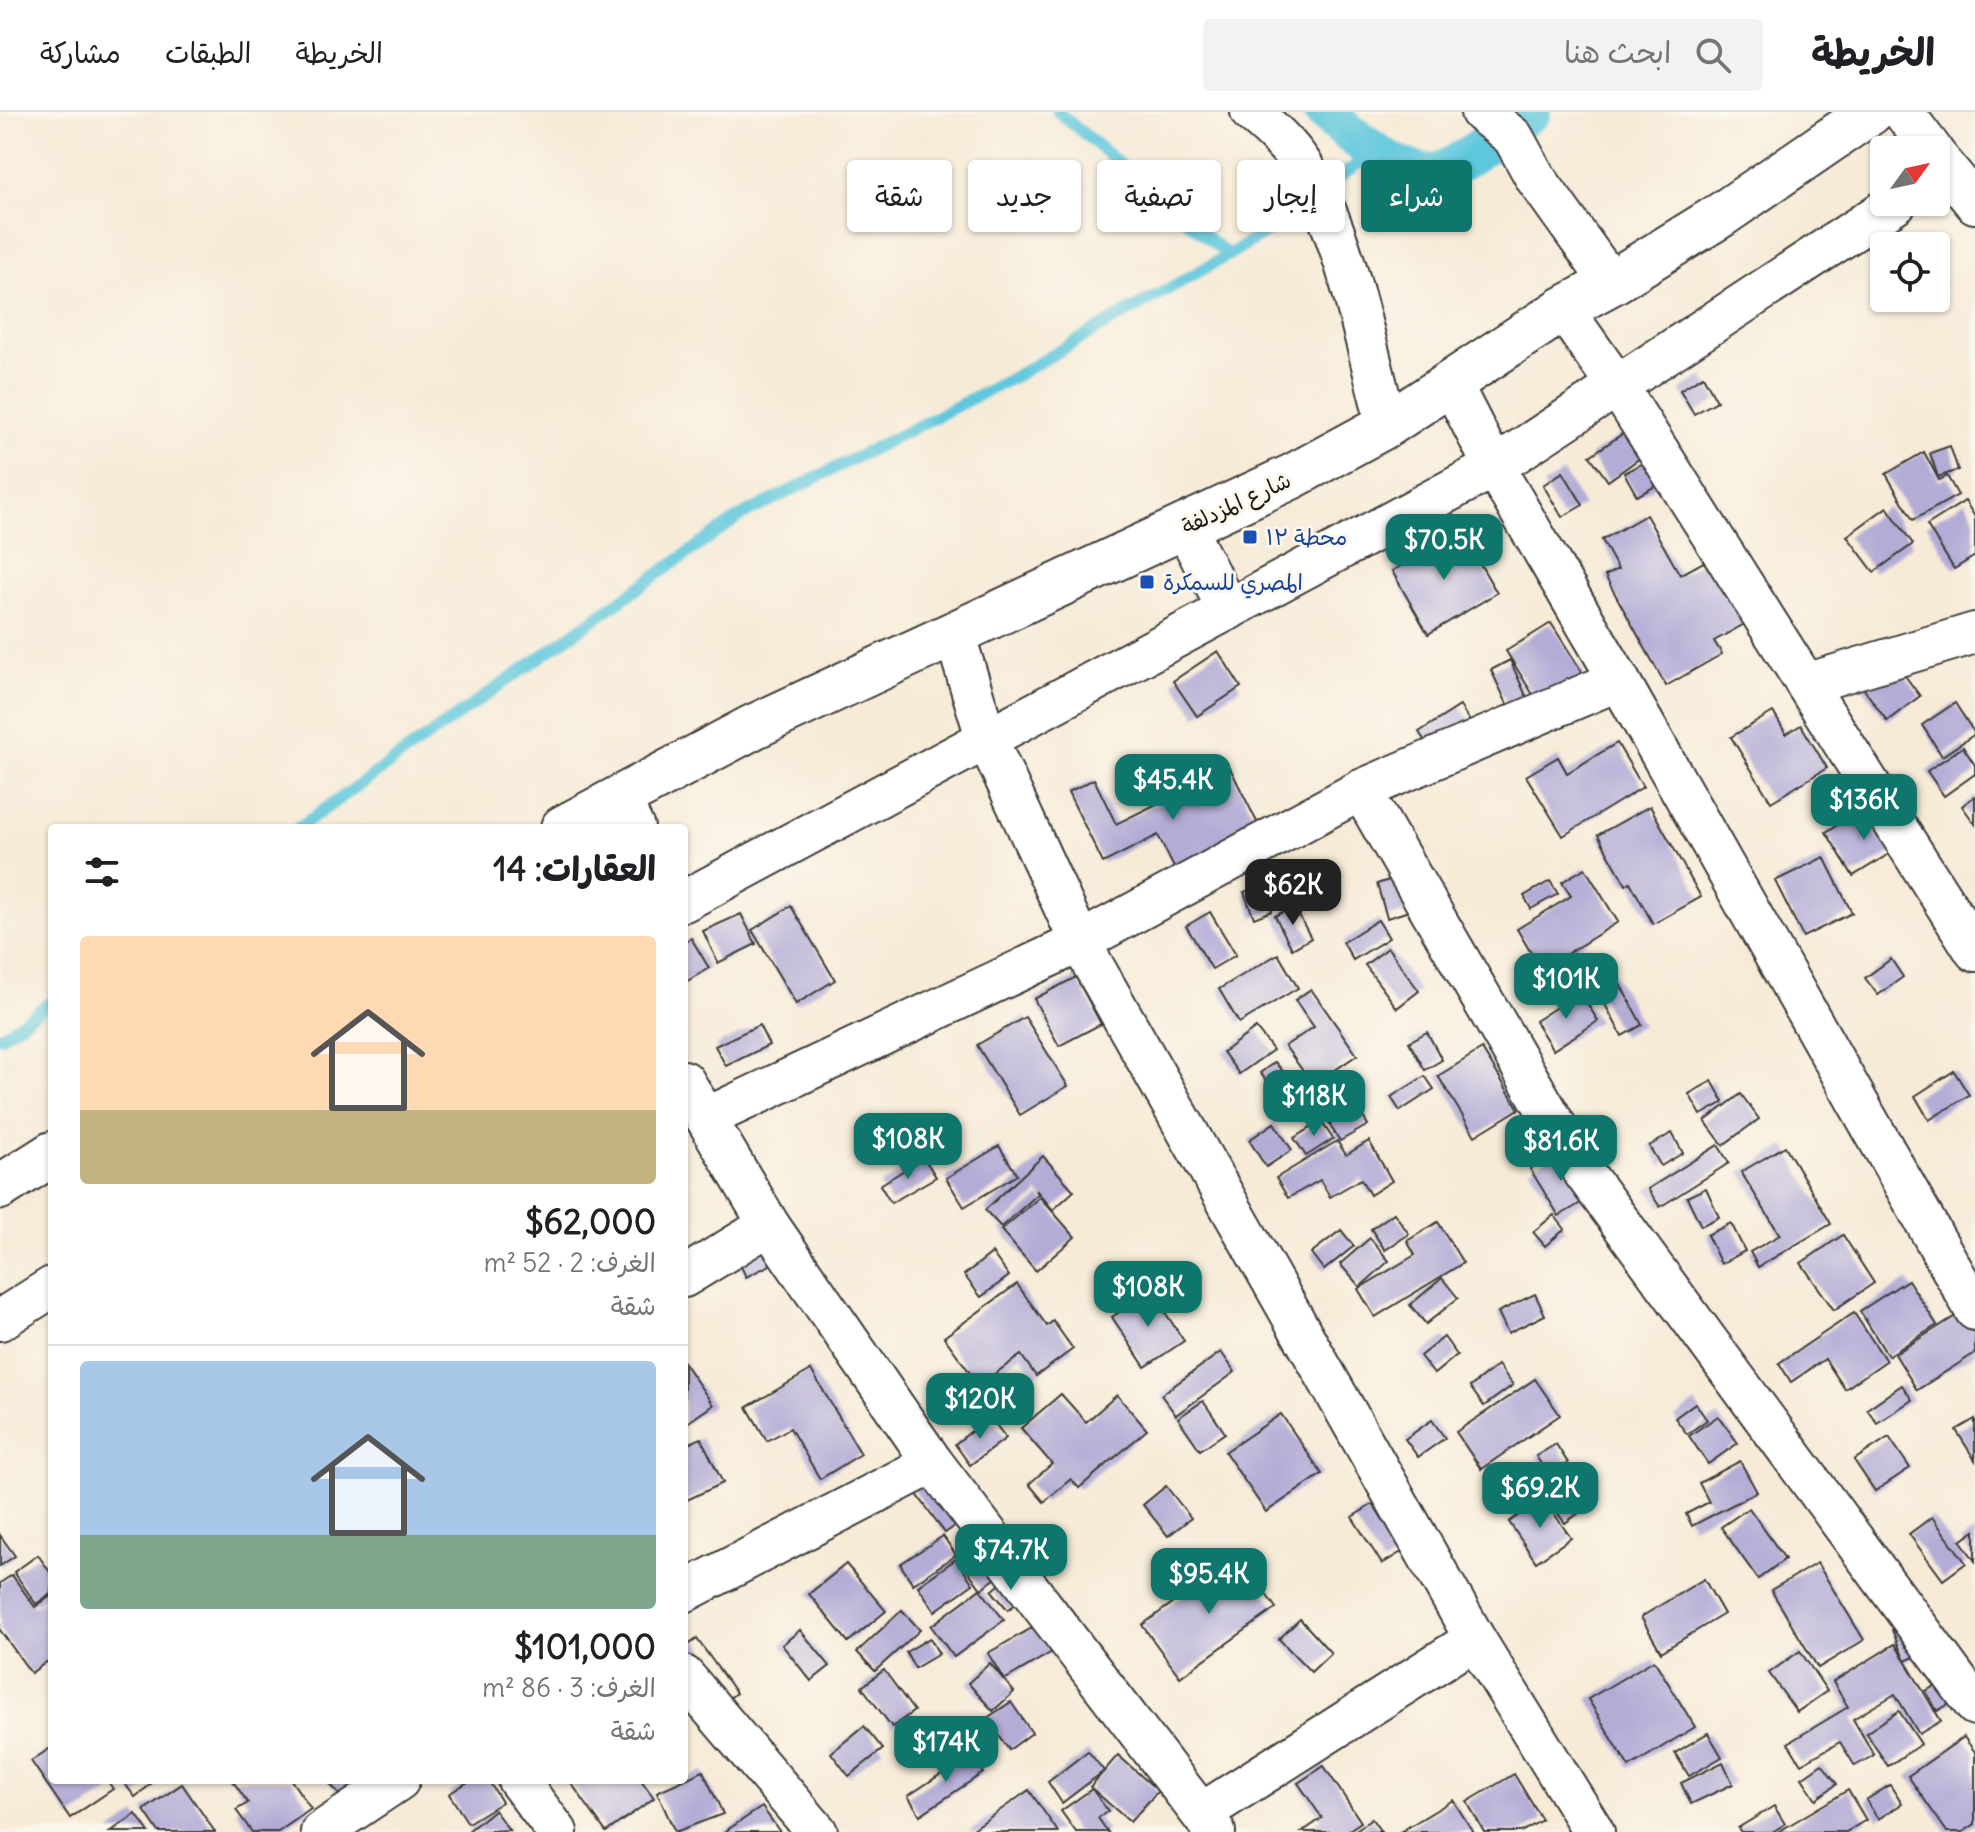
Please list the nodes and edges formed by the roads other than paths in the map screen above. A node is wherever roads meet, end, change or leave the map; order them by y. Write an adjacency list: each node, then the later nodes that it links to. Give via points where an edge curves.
1 (1251, 112): 13 (street, via 1302,165 1328,218)
2 (1481, 112): 9 (street, via 1513,137 1535,177)
3 (1871, 112): 9 (street, شارع المزدلفة)
4 (1903, 112): 5 (street)
5 (1924, 136)
6 (1950, 167): 7 (street)
7 (1975, 203)
8 (1876, 216): 12 (street)
9 (1611, 283): 10 (street, شارع المزدلفة)
10 (1563, 309): 11 (street, شارع المزدلفة); 12 (street)
11 (1452, 385): 13 (street, شارع المزدلفة); 14 (street)
12 (1618, 387): 14 (street); 20 (street)
13 (1387, 425): 15 (street, شارع المزدلفة)
14 (1494, 467): 16 (street); 19 (street)
15 (1185, 527): 16 (street); 18 (street, شارع المزدلفة)
16 (1228, 610): 21 (street)
17 (1975, 633): 20 (street)
18 (955, 636): 21 (street); 23 (street, شارع المزدلفة, via 753,727)
19 (1619, 680): 22 (street); 35 (street)
20 (1806, 684): 27 (street)
21 (986, 737): 25 (street); 26 (street)
22 (1361, 790): 26 (street); 41 (street, via 1579,1166)
23 (627, 814): 24 (street, شارع المزدلفة)
24 (581, 824)
25 (688, 899)
26 (1080, 942): 29 (street); 39 (street)
27 (1975, 951)
28 (688, 1088): 29 (street)
29 (706, 1118): 32 (street)
30 (48, 1157): 31 (street)
31 (0, 1187)
32 (769, 1225): 33 (street); 37 (street)
33 (688, 1275)
34 (48, 1290): 36 (street)
35 (1975, 1310)
36 (0, 1320)
37 (933, 1463): 38 (street); 44 (street)
38 (688, 1590)
39 (1475, 1639): 44 (street); 48 (street)
40 (688, 1681): 47 (street)
41 (1975, 1705)
42 (393, 1784): 45 (street)
43 (521, 1784): 46 (street)
44 (1209, 1822)
45 (321, 1832)
46 (557, 1832)
47 (817, 1832)
48 (1594, 1832)

